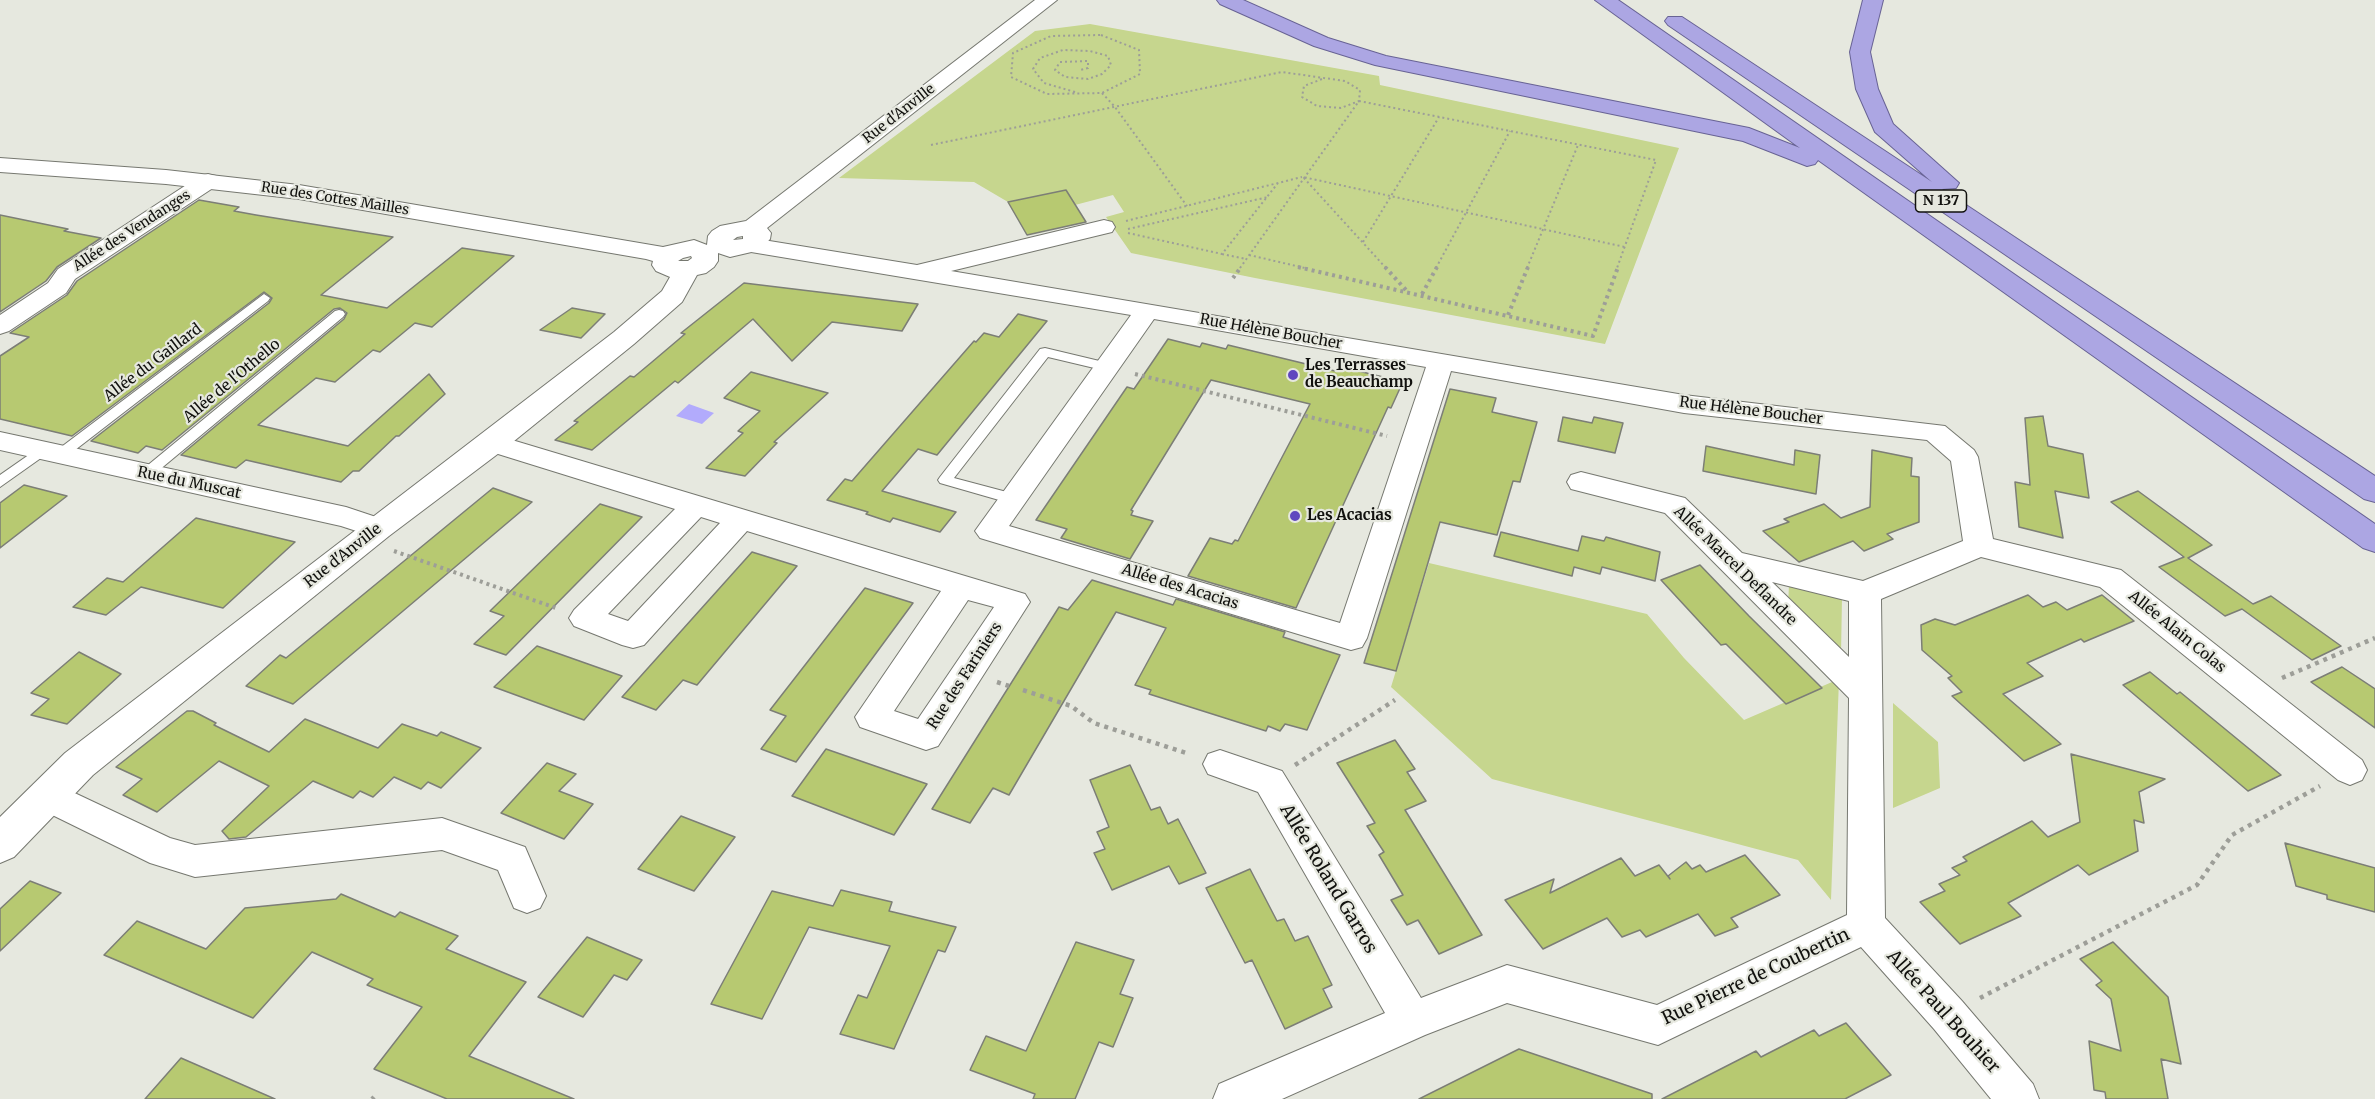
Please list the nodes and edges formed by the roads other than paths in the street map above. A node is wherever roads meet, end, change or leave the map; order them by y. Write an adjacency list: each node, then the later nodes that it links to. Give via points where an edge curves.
1 (1047, 0): 10 (street, Rue d'Anville)
2 (1227, 0): 8 (highway, via 1321,42 1382,61 1749,135)
3 (1605, 0): 8 (highway, N 137)
4 (1644, 0): 19 (highway, N 137)
5 (1873, 0): 19 (highway, via 1860,52 1867,89 1883,127 1933,172)
6 (0, 165): 7 (street, Rue des Cottes Mailles)
7 (208, 181): 11 (street, Rue des Cottes Mailles, via 298,192); 16 (street, Allée des Vendanges, via 66,274 57,288)
8 (1890, 200): 31 (highway, N 137)
9 (1104, 227): 12 (street)
10 (738, 240): 11 (street, Rue d'Anville); 12 (street, Rue Hélène Boucher)
11 (687, 259): 21 (street, Rue d'Anville, via 684,276 673,296)
12 (912, 273): 14 (street, Rue Hélène Boucher)
13 (264, 298): 22 (lane, Allée du Gaillard)
14 (1147, 311): 17 (street, Rue Hélène Boucher); 18 (street, Allée des Acacias)
15 (339, 314): 23 (lane, Allée de l'Othello)
16 (0, 326)
17 (1441, 361): 27 (street, Allée des Acacias, via 1351,638 990,531); 32 (street, Rue Hélène Boucher, via 1684,404 1935,432 1964,457)
18 (1107, 367): 27 (street, Allée des Acacias); 27 (lane, via 1045,352 945,480)
19 (2240, 401): 26 (highway, N 137)
20 (0, 441): 22 (street, Rue du Muscat)
21 (492, 443): 28 (street, Rue des Fariniers); 30 (street, Rue d'Anville)
22 (52, 452): 23 (street, Rue du Muscat); 24 (lane, Allée du Gaillard)
23 (147, 473): 30 (street, Rue du Muscat)
24 (0, 482)
25 (1581, 482): 33 (street, Allée Marcel Deflandre, via 1675,505)
26 (2375, 491)
27 (1013, 499)
28 (696, 505): 29 (street, Rue des Fariniers); 29 (street, via 585,618 633,636)
29 (741, 519): 34 (street, Rue des Fariniers)
30 (378, 528): 39 (street, Rue d'Anville, via 88,757)
31 (2375, 540)
32 (1979, 546): 35 (street); 38 (street, Allée Alain Colas, via 2110,578)
33 (1733, 562): 35 (street); 36 (street, Allée Marcel Deflandre)
34 (961, 586): 34 (street, Rue des Fariniers, via 1014,602 926,736 872,717)
35 (1865, 593): 36 (street, Rue Pierre de Coubertin)
36 (1864, 692): 42 (street, Rue Pierre de Coubertin)
37 (1220, 764): 43 (street, Allée Roland Garros, via 1270,781)
38 (2350, 770)
39 (47, 795): 40 (street, Rue d'Anville); 41 (street, via 164,852 195,861 442,834 512,860)
40 (0, 845)
41 (527, 896)
42 (1866, 925): 43 (street, Rue Pierre de Coubertin, via 1658,1025 1506,984); 45 (street, Allée Paul Bouhier)
43 (1412, 1021): 44 (street, Rue Pierre de Coubertin)
44 (1234, 1099)
45 (2018, 1099)

